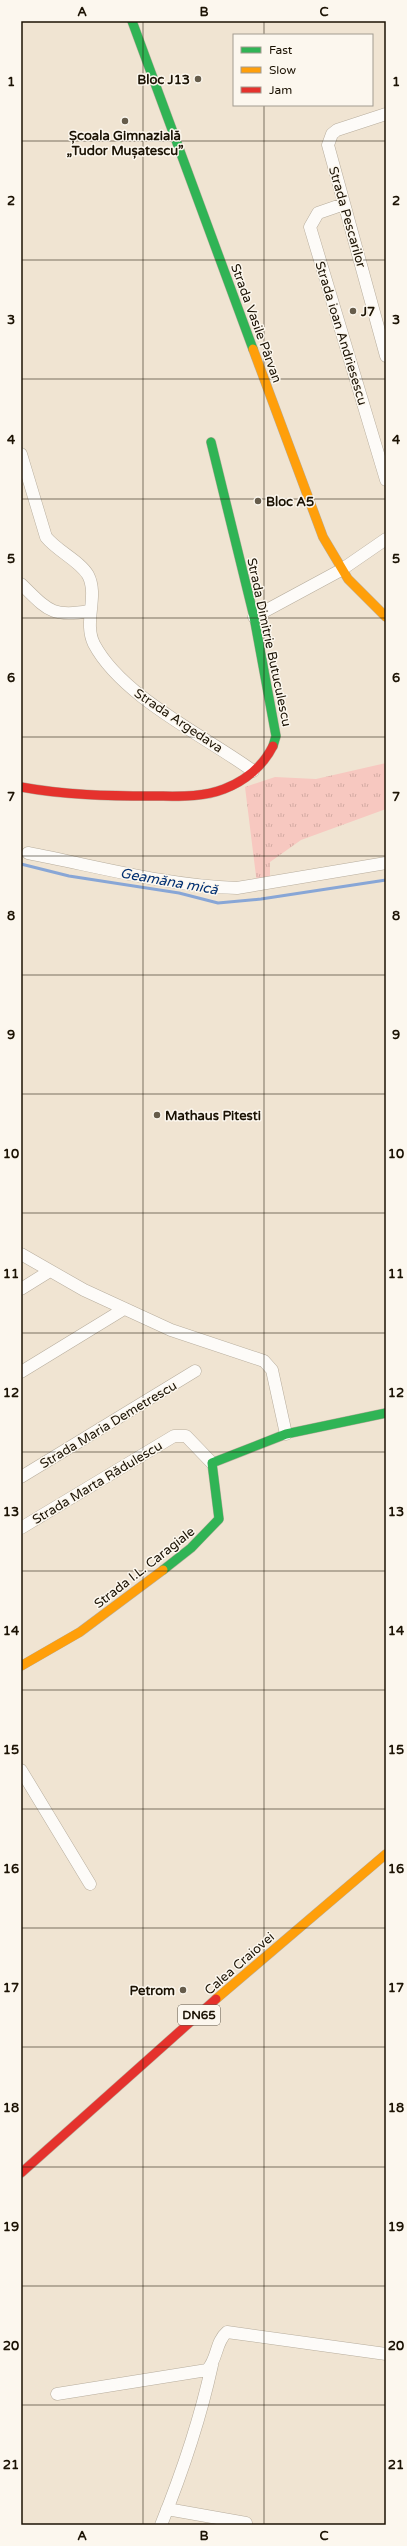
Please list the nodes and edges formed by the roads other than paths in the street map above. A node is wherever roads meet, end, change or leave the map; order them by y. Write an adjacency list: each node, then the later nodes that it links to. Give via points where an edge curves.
1 (132, 21): 9 (main road, Strada Vasile Pârvan, via 301,483 323,537)
2 (386, 114): 3 (street, Strada Pescarilor, via 341,127 329,139 330,155)
3 (344, 204): 4 (street, Strada Pescarilor); 7 (street, Strada ioan Andriesescu, via 318,213 310,227)
4 (386, 356)
5 (211, 442): 12 (main road, Strada Dimitrie Butuculescu)
6 (21, 454): 11 (street, Strada Argedava, via 46,537 88,576 91,592)
7 (386, 480)
8 (386, 539): 9 (street)
9 (341, 570): 12 (street); 13 (main road, Strada Vasile Pârvan)
10 (21, 584): 11 (street, via 40,602 59,614)
11 (89, 611): 14 (street, Strada Argedava, via 88,622 94,643 130,686 157,707)
12 (254, 617): 14 (main road, Strada Dimitrie Butuculescu, via 276,736 269,756)
13 (386, 617)
14 (254, 771): 15 (main road, Strada Dimitrie Butuculescu, via 224,789 171,796 56,794)
15 (21, 787)
16 (28, 853): 17 (street, via 186,884 237,888)
17 (386, 863)
18 (21, 1254): 19 (street)
19 (50, 1271): 20 (street); 21 (street)
20 (21, 1289)
21 (124, 1309): 23 (street); 25 (street, via 171,1330 264,1361 272,1370)
22 (195, 1371): 27 (street, Strada Maria Demetrescu)
23 (21, 1372)
24 (386, 1413): 25 (main road)
25 (286, 1434): 26 (main road)
26 (212, 1463): 28 (street, Strada Marta Rădulescu, via 186,1436 174,1436); 29 (main road, Strada I.L. Caragiale, via 219,1519 212,1529 114,1608 80,1632)
27 (21, 1477)
28 (21, 1528)
29 (21, 1666)
30 (21, 1770): 32 (street)
31 (386, 1854): 33 (main road, Calea Craiovei / DN65, via 244,1975)
32 (90, 1884)
33 (21, 2173)
34 (386, 2354): 35 (street, via 228,2332 220,2338)
35 (212, 2365): 36 (street, via 207,2370); 37 (street, via 205,2396)
36 (57, 2394)
37 (167, 2509): 38 (street); 39 (street)
38 (246, 2523)
39 (161, 2525)

